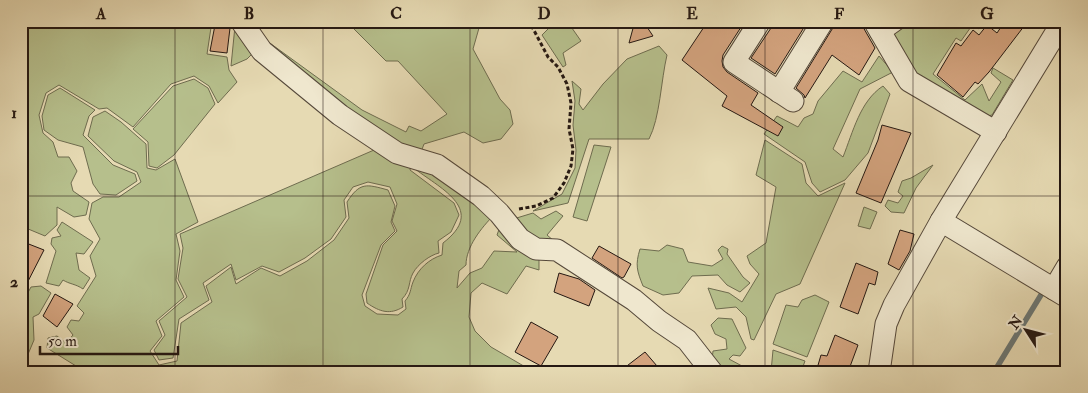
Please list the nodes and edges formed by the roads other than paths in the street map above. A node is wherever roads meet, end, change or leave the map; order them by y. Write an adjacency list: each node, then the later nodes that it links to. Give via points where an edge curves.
1 (242, 21): 10 (street, via 262,51 340,115 396,153 437,164 481,196 520,239 536,248 557,250 634,300 687,340)
2 (760, 21): 3 (street, via 734,62 786,96)
3 (823, 21)
4 (1063, 21): 6 (street)
5 (882, 24): 6 (street, via 908,81)
6 (996, 132): 7 (street)
7 (941, 221): 9 (street); 11 (street, via 886,324)
8 (1067, 267): 9 (street)
9 (1053, 289)
10 (712, 372)
11 (880, 372)

